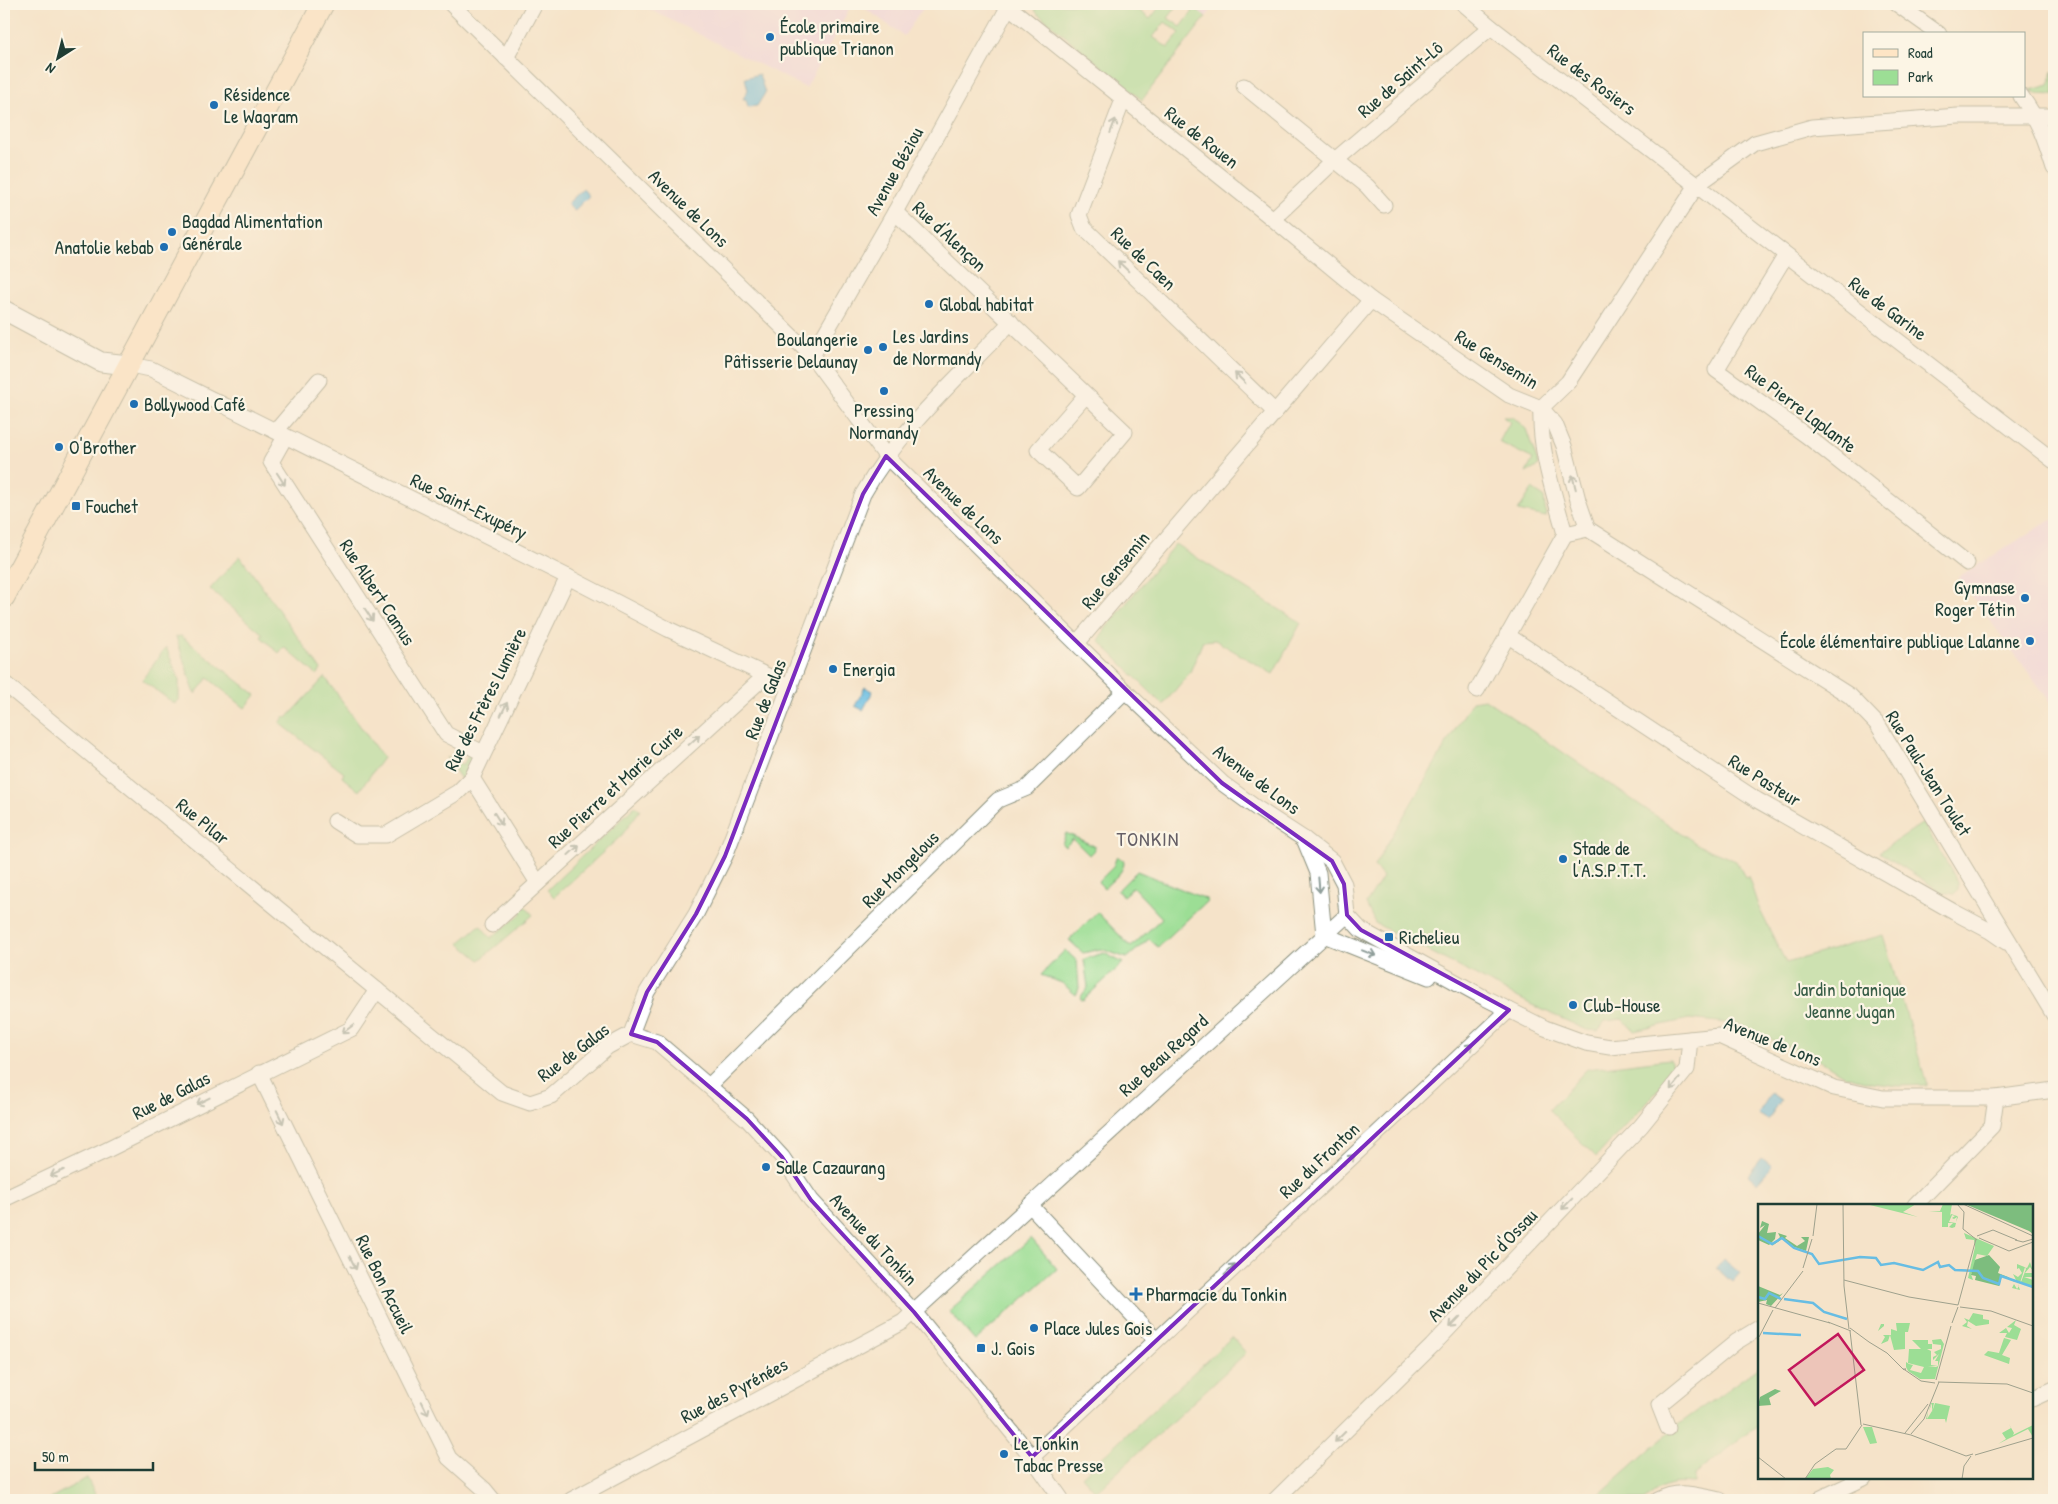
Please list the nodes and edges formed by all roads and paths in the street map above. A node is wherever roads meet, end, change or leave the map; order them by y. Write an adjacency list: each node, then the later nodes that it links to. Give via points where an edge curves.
1 (322, 4): 26 (main road)
2 (451, 4): 9 (street, Avenue de Lons)
3 (535, 4): 9 (street)
4 (1464, 4): 7 (street, Rue des Rosiers)
5 (1898, 4): 8 (street)
6 (1009, 5): 12 (street, Rue de Rouen); 19 (street, Avenue Béziou)
7 (1491, 27): 15 (street, Rue de Saint-Lô); 17 (street, Rue des Rosiers)
8 (1936, 32)
9 (506, 58): 25 (street, Avenue de Lons)
10 (1244, 86): 15 (street)
11 (2022, 98): 13 (street)
12 (1123, 100): 20 (street, Rue de Rouen); 30 (street, Rue de Caen, one-way to 12, via 1084,228 1080,215)
13 (2035, 116): 14 (street, Rue Gensemin); 16 (street); 17 (street, Rue Gensemin, via 1958,116 1812,127 1755,143)
14 (2054, 116)
15 (1336, 160): 18 (street); 20 (street, Rue de Saint-Lô)
16 (2054, 168)
17 (1697, 185): 21 (street, Rue de Garine); 29 (street, Rue Gensemin, via 1568,382)
18 (1384, 205)
19 (895, 212): 24 (street, Rue d'Alençon); 25 (street, Avenue Béziou)
20 (1273, 219): 22 (street, Rue de Rouen)
21 (1786, 255): 33 (street, Rue de Garine); 36 (street, Rue Pierre Laplante, via 1716,370 1807,436)
22 (1371, 300): 29 (street, Rue Gensemin, via 1509,395); 30 (street, Rue Gensemin)
23 (4, 310): 26 (street, via 101,362)
24 (1011, 322): 28 (street, Rue d'Alençon); 32 (street, Rue de Galas)
25 (812, 356): 32 (street, Avenue de Lons)
26 (129, 365): 31 (street, Rue Saint-Exupéry, via 150,369); 38 (main road)
27 (319, 380): 31 (street)
28 (1086, 395): 28 (street, Rue d'Alençon, via 1125,432 1078,488 1038,450)
29 (1541, 408): 34 (street, one-way to 29, via 1564,446 1555,424); 35 (street, via 1540,430)
30 (1275, 412): 40 (street, Rue Gensemin)
31 (280, 434): 37 (street, Rue Saint-Exupéry); 46 (street, Rue Albert Camus, one-way to 46, via 271,462 446,734)
32 (886, 456): 40 (street, Avenue de Lons); 43 (street, Rue de Galas, via 863,494)
33 (2054, 461)
34 (1588, 529): 35 (street); 54 (street, Rue Paul-Jean Toulet, via 1850,696 1878,725)
35 (1565, 534): 39 (street)
36 (1968, 563)
37 (568, 577): 41 (street, Rue Saint-Exupéry); 46 (street, Rue des Frères Lumière, one-way to 37)
38 (4, 598)
39 (1507, 635): 44 (street); 54 (street, Rue Pasteur, via 1757,800 1990,930)
40 (1077, 643): 45 (street, Avenue de Lons)
41 (765, 676): 43 (street, Rue Saint-Exupéry); 50 (street, Rue Pierre et Marie Curie, one-way to 41)
42 (4, 683): 55 (street, Rue Pilar)
43 (791, 687): 59 (street, Rue de Galas, via 725,856 696,914 647,992)
44 (1477, 690)
45 (1125, 691): 49 (street, Avenue de Lons, via 1222,783); 62 (street, Rue Mongelous, via 1027,788 998,800)
46 (483, 753): 47 (street, Rue des Frères Lumière)
47 (472, 778): 48 (street, Rue des Frères Lumière, via 458,792 386,835 357,835); 50 (street, one-way to 50)
48 (335, 820)
49 (1304, 838): 51 (street, Avenue de Lons, via 1332,861 1344,884); 53 (street, Avenue de Lons, one-way to 53, via 1318,873)
50 (538, 883): 52 (street, Rue Pierre et Marie Curie)
51 (1347, 915): 53 (street, Rue Beau Regard); 56 (street, Avenue de Lons, via 1361,930)
52 (492, 925)
53 (1324, 935): 56 (street, Avenue de Lons, one-way to 56); 67 (street, Rue Beau Regard)
54 (2010, 945): 58 (street, Rue Paul-Jean Toulet)
55 (377, 990): 59 (street, Rue de Galas, via 502,1093 530,1103 551,1096 607,1047); 61 (street, Rue de Galas, one-way to 61, via 351,1029)
56 (1486, 998): 57 (street, Avenue de Lons)
57 (1510, 1010): 60 (street, Avenue de Lons, via 1545,1028 1586,1043 1610,1047); 70 (street, Rue du Fronton, one-way to 57)
58 (2054, 1015)
59 (632, 1034): 62 (street, Avenue du Tonkin, via 657,1042)
60 (1690, 1039): 64 (street, Avenue de Lons, via 1718,1036 1834,1088 1883,1098); 79 (street, Avenue du Pic d'Ossau, one-way to 79, via 1687,1068 1641,1126 1432,1346)
61 (259, 1073): 65 (street, Rue de Galas, one-way to 65); 76 (street, Rue Bon Accueil, one-way to 76, via 449,1458)
62 (709, 1086): 68 (street, Avenue du Tonkin, via 747,1119 782,1157 811,1200)
63 (2054, 1090): 64 (street, Avenue de Lons)
64 (1996, 1098): 66 (street, via 1992,1126)
65 (4, 1199)
66 (1916, 1204)
67 (1030, 1205): 68 (street); 70 (street)
68 (914, 1312): 74 (street, Avenue du Tonkin); 77 (street, Rue des Pyrénées, via 903,1322)
69 (1758, 1329): 73 (street, via 1736,1342 1659,1405)
70 (1156, 1340): 74 (street)
71 (2054, 1389): 72 (street)
72 (2033, 1399)
73 (1668, 1428)
74 (1032, 1457): 78 (street, Avenue du Tonkin)
75 (1862, 1479): 82 (street)
76 (493, 1500)
77 (570, 1500)
78 (1062, 1500)
79 (1275, 1500)
80 (1658, 1500): 81 (street, via 1668,1494 1682,1493)
81 (1720, 1500)
82 (1816, 1500)

